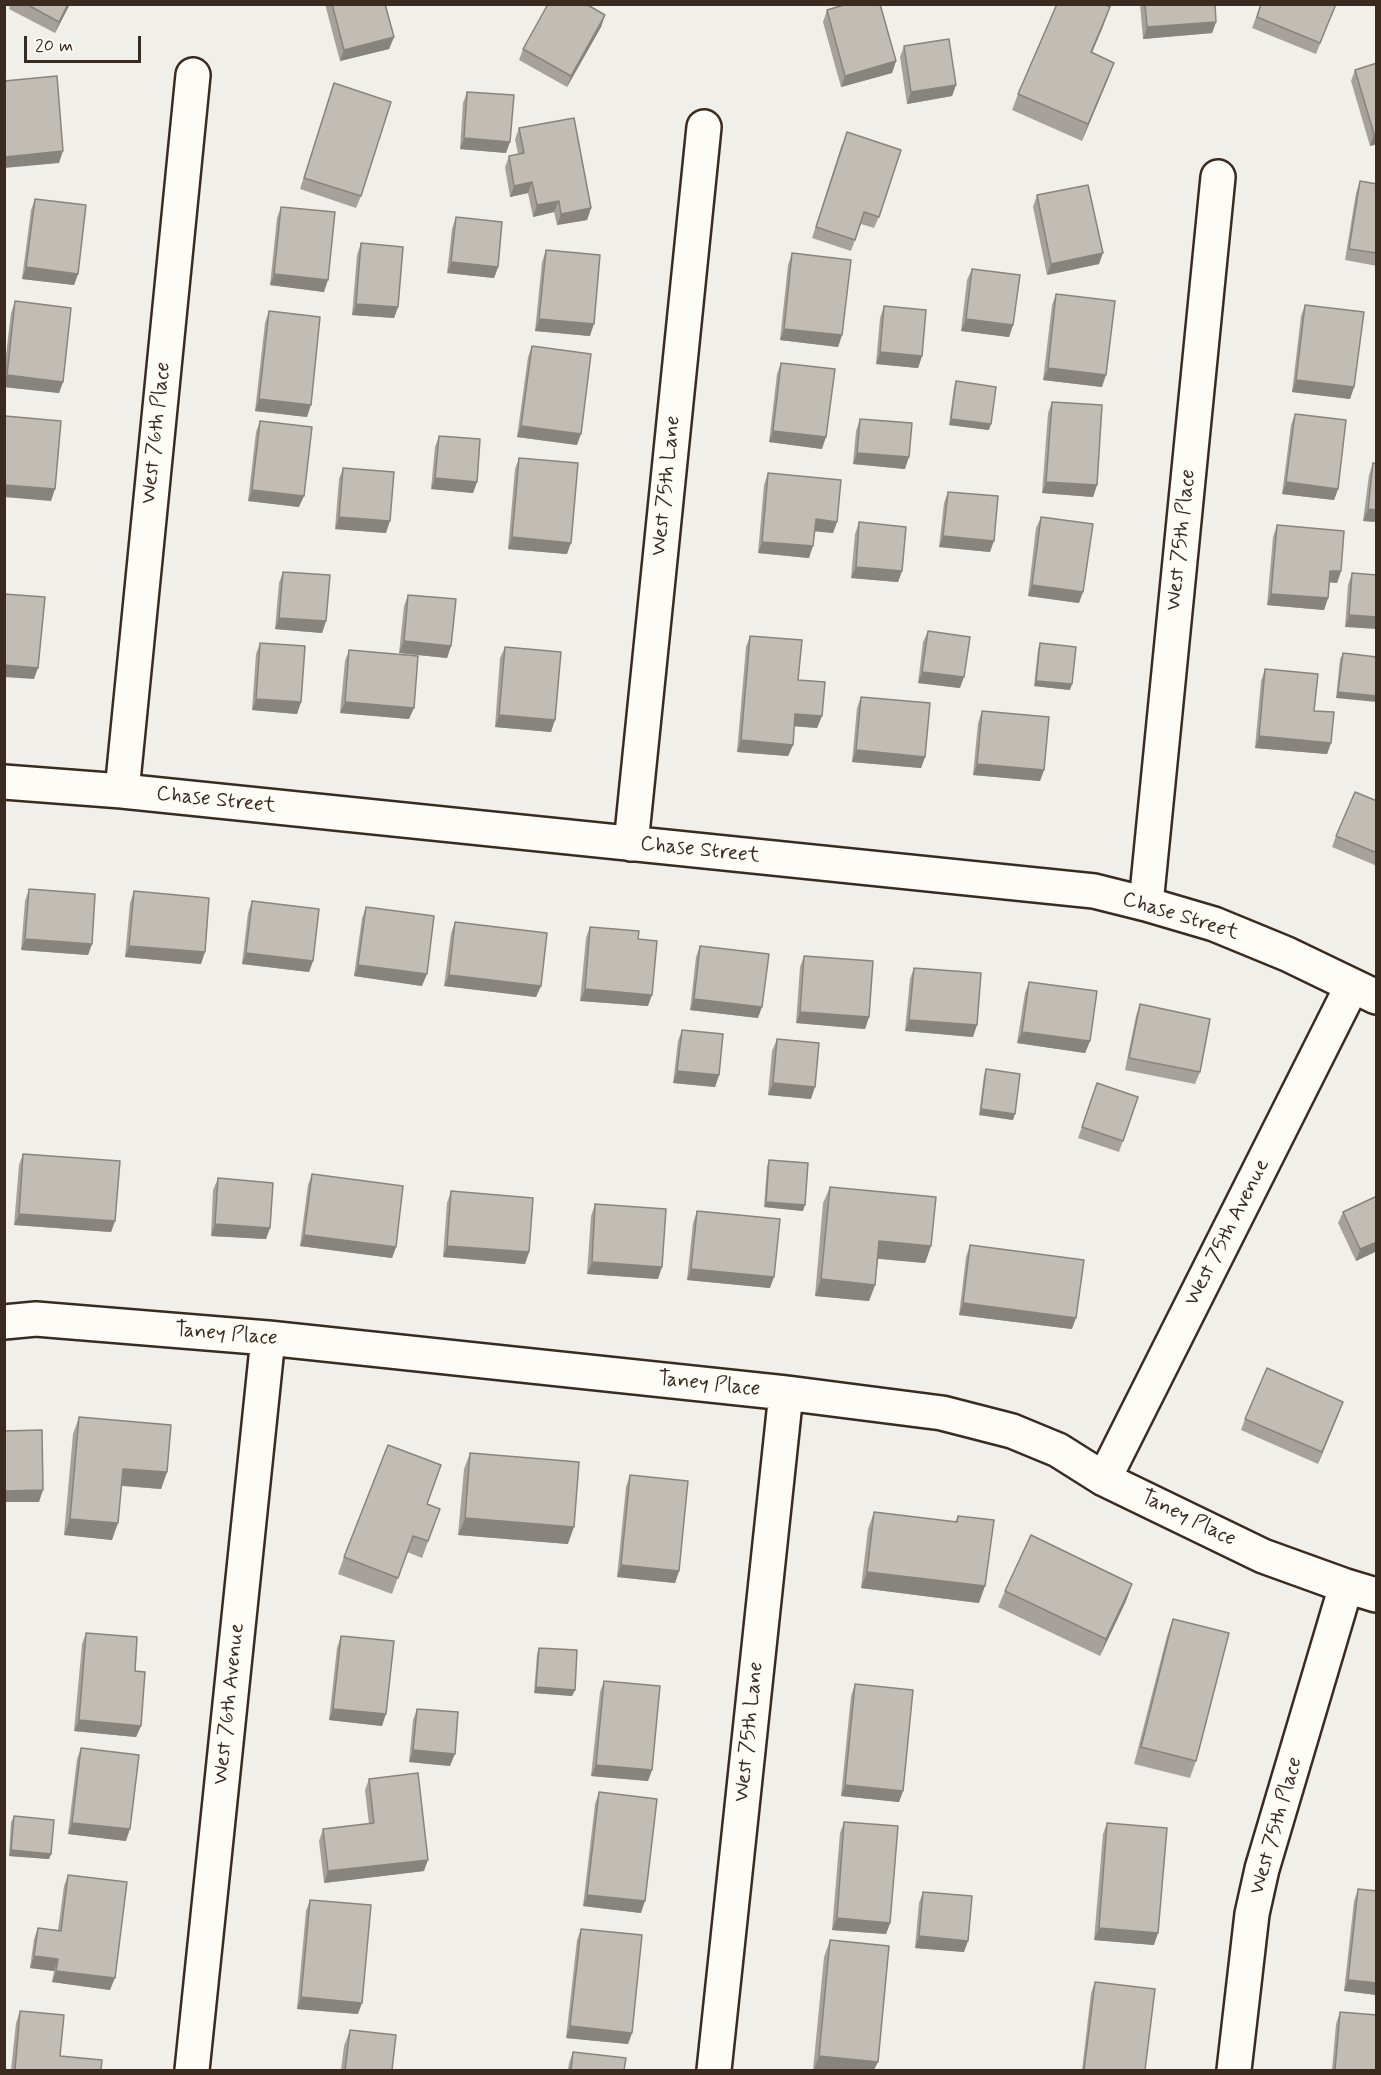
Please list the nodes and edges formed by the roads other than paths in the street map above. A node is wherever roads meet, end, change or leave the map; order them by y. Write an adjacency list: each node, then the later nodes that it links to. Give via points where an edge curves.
1 (193, 75): 5 (street, West 76th Place)
2 (704, 127): 6 (street, West 75th Lane)
3 (1218, 177): 7 (street, West 75th Place)
4 (4, 782): 5 (street, Chase Street)
5 (122, 791): 6 (street, Chase Street)
6 (631, 844): 7 (street, Chase Street, via 1094,891)
7 (1146, 904): 8 (street, Chase Street, via 1214,924)
8 (1364, 991): 12 (street, West 75th Avenue)
9 (4, 1322): 10 (street, Taney Place, via 36,1319)
10 (268, 1338): 11 (street, Taney Place); 15 (street, West 76th Avenue)
11 (786, 1393): 12 (street, Taney Place, via 942,1413 1012,1431 1058,1450); 16 (street, West 75th Lane)
12 (1104, 1479): 13 (street, Taney Place, via 1263,1556)
13 (1346, 1586): 14 (street, Taney Place); 17 (street, West 75th Place, via 1262,1869 1252,1914)
14 (1377, 1595)
15 (192, 2070)
16 (714, 2070)
17 (1234, 2070)

